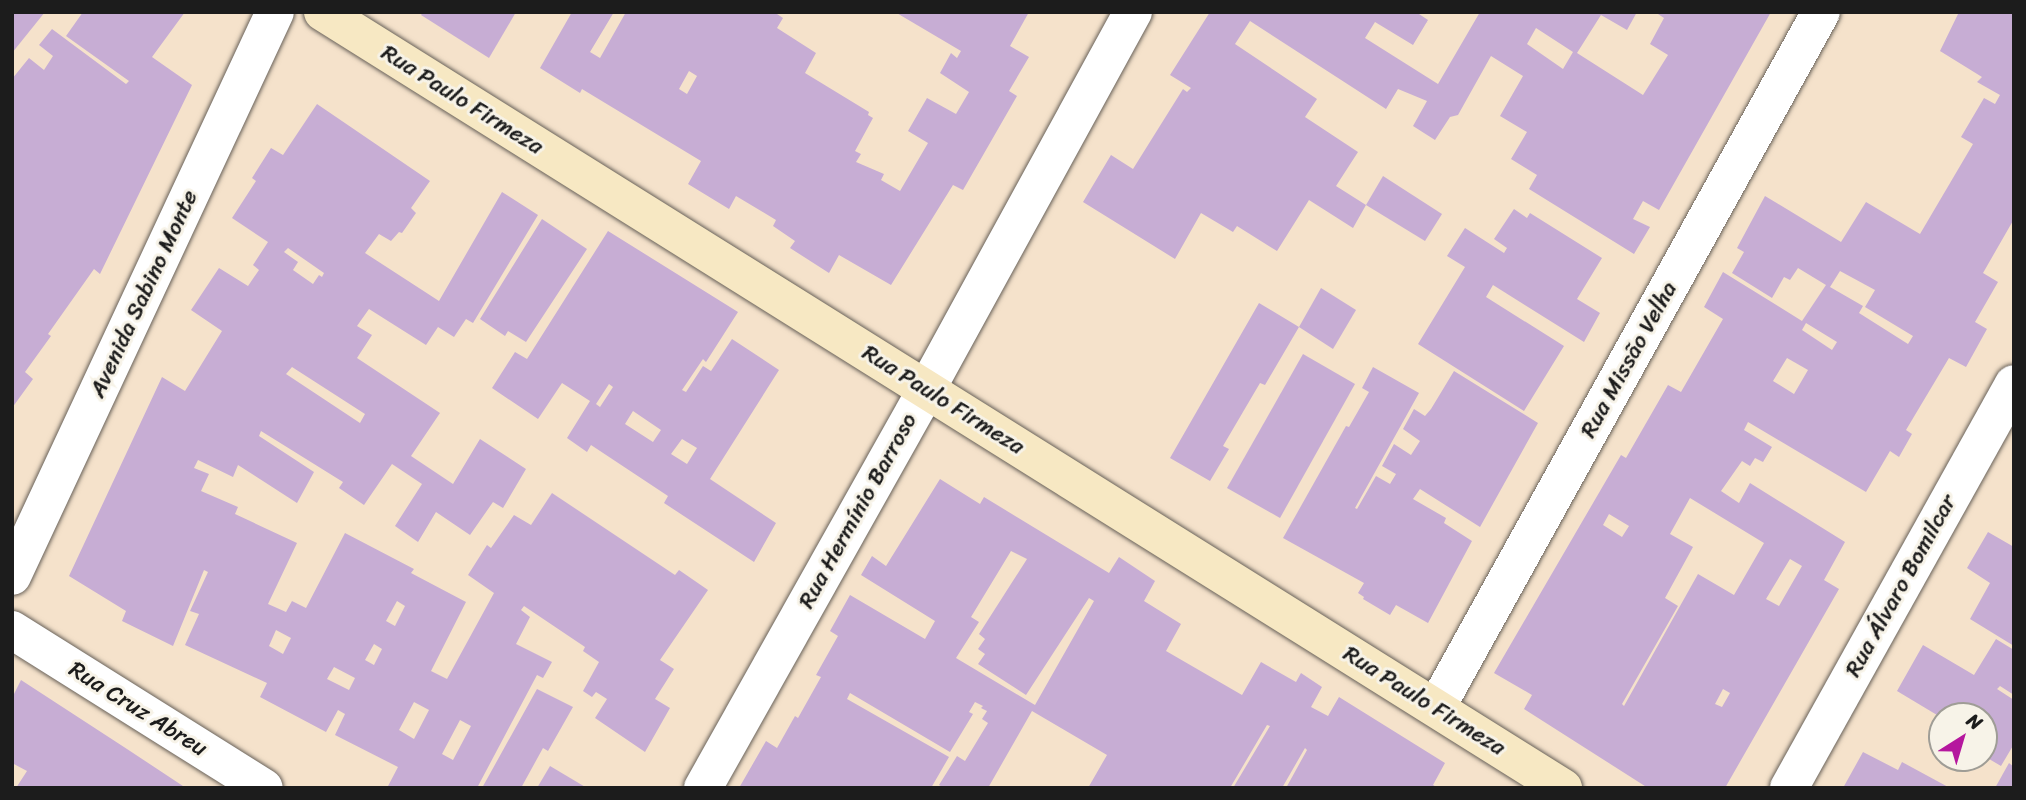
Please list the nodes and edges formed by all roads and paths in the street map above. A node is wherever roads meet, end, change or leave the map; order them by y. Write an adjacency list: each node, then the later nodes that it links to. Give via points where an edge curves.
1 (275, 12): 7 (street, Avenida Sabino Monte)
2 (323, 12): 6 (street, Rua Paulo Firmeza)
3 (1133, 12): 6 (street, Rua Hermínio Barroso)
4 (1821, 12): 9 (street, Rua Missão Velha)
5 (2014, 384): 13 (street, Rua Álvaro Bomilcar)
6 (926, 390): 9 (street, Rua Paulo Firmeza); 11 (street, Rua Hermínio Barroso)
7 (12, 576)
8 (12, 630): 10 (street, Rua Cruz Abreu)
9 (1436, 708): 12 (street, Rua Paulo Firmeza)
10 (264, 788)
11 (703, 788)
12 (1563, 788)
13 (1789, 788)

